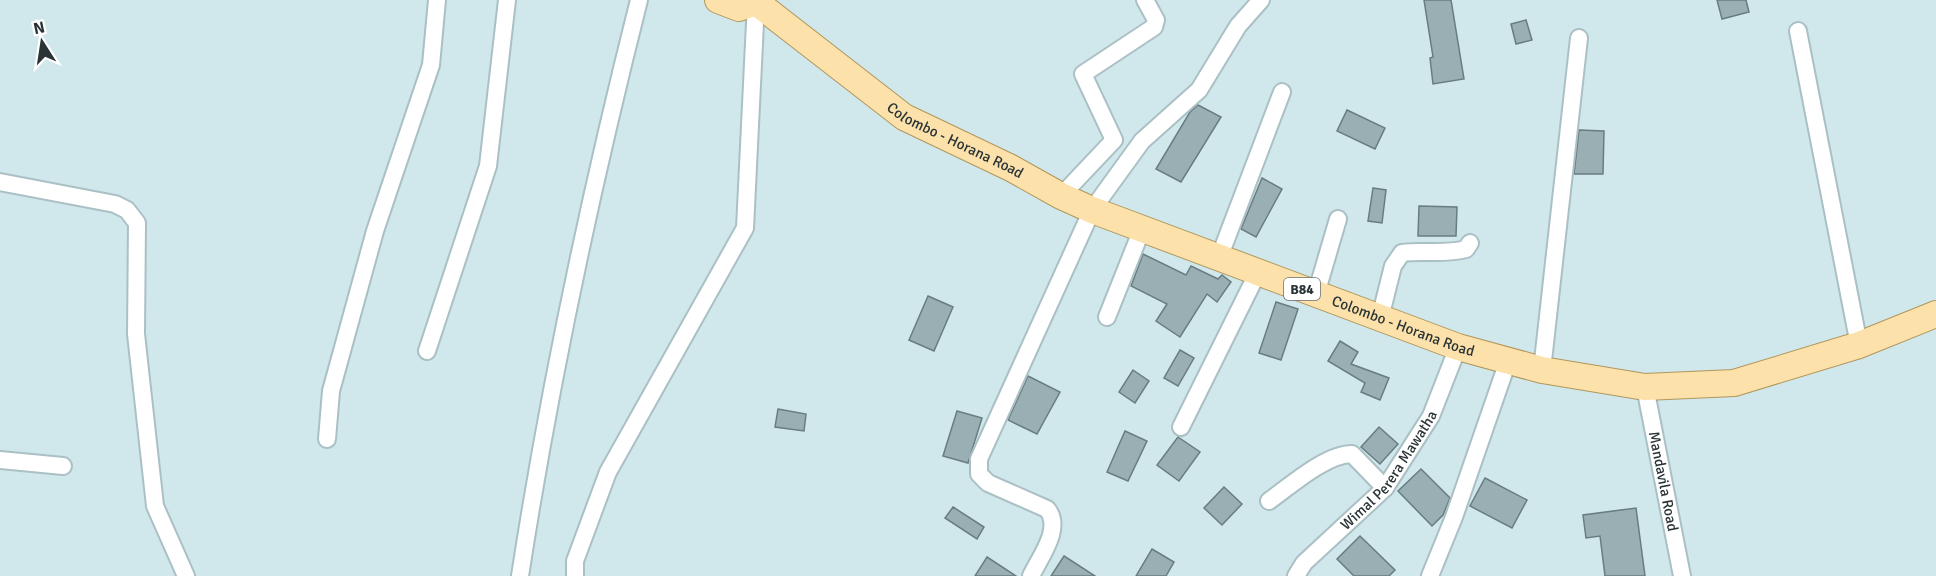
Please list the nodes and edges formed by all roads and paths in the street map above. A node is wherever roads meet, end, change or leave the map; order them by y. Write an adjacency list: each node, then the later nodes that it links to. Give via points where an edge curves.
1 (437, 0): 30 (street, via 430,65 375,231 334,379)
2 (507, 0): 25 (street, via 488,166)
3 (639, 0): 36 (street, via 598,166 541,439)
4 (719, 0): 7 (main road, via 739,8)
5 (1145, 0): 12 (street, via 1156,20 1154,27 1083,74 1114,140)
6 (1261, 0): 13 (street, via 1238,26 1199,90 1142,141)
7 (756, 2): 12 (main road, Colombo - Horana Road / B84, via 904,117); 37 (street, via 745,228 608,472 574,561)
8 (1798, 31): 23 (street)
9 (1579, 38): 27 (street)
10 (1282, 92): 17 (street)
11 (0, 182): 35 (street, via 115,204 127,210 137,223 136,334 155,506)
12 (1061, 196): 13 (main road, Colombo - Horana Road / B84)
13 (1092, 210): 15 (main road, Colombo - Horana Road / B84); 38 (street, via 979,459 979,474 988,483 1047,509 1052,515 1051,535)
14 (1338, 219): 19 (street)
15 (1142, 229): 17 (main road, Colombo - Horana Road / B84); 21 (street)
16 (1470, 243): 22 (street, via 1466,249 1451,253 1402,253 1394,266)
17 (1220, 258): 18 (main road, Colombo - Horana Road / B84)
18 (1258, 272): 19 (main road, Colombo - Horana Road / B84); 29 (street)
19 (1316, 294): 22 (main road, Colombo - Horana Road / B84)
20 (1936, 314): 23 (main road, Colombo - Horana Road / B84)
21 (1107, 317)
22 (1380, 318): 24 (main road, Colombo - Horana Road / B84)
23 (1859, 345): 28 (main road, Colombo - Horana Road / B84, via 1734,383)
24 (1458, 347): 26 (main road, Colombo - Horana Road / B84); 33 (street, Wimal Perera Mawatha, via 1431,416)
25 (427, 351)
26 (1508, 361): 27 (main road, Colombo - Horana Road / B84); 40 (street)
27 (1542, 370): 28 (main road, Colombo - Horana Road / B84)
28 (1645, 387): 41 (street, Mandavila Road)
29 (1181, 427)
30 (327, 439)
31 (0, 460): 32 (street)
32 (63, 466)
33 (1385, 488): 34 (street, via 1352,454 1347,454 1330,459); 39 (street, Wimal Perera Mawatha, via 1304,563)
34 (1269, 501)
35 (186, 576)
36 (520, 576)
37 (575, 576)
38 (1031, 576)
39 (1296, 576)
40 (1430, 576)
41 (1682, 576)

